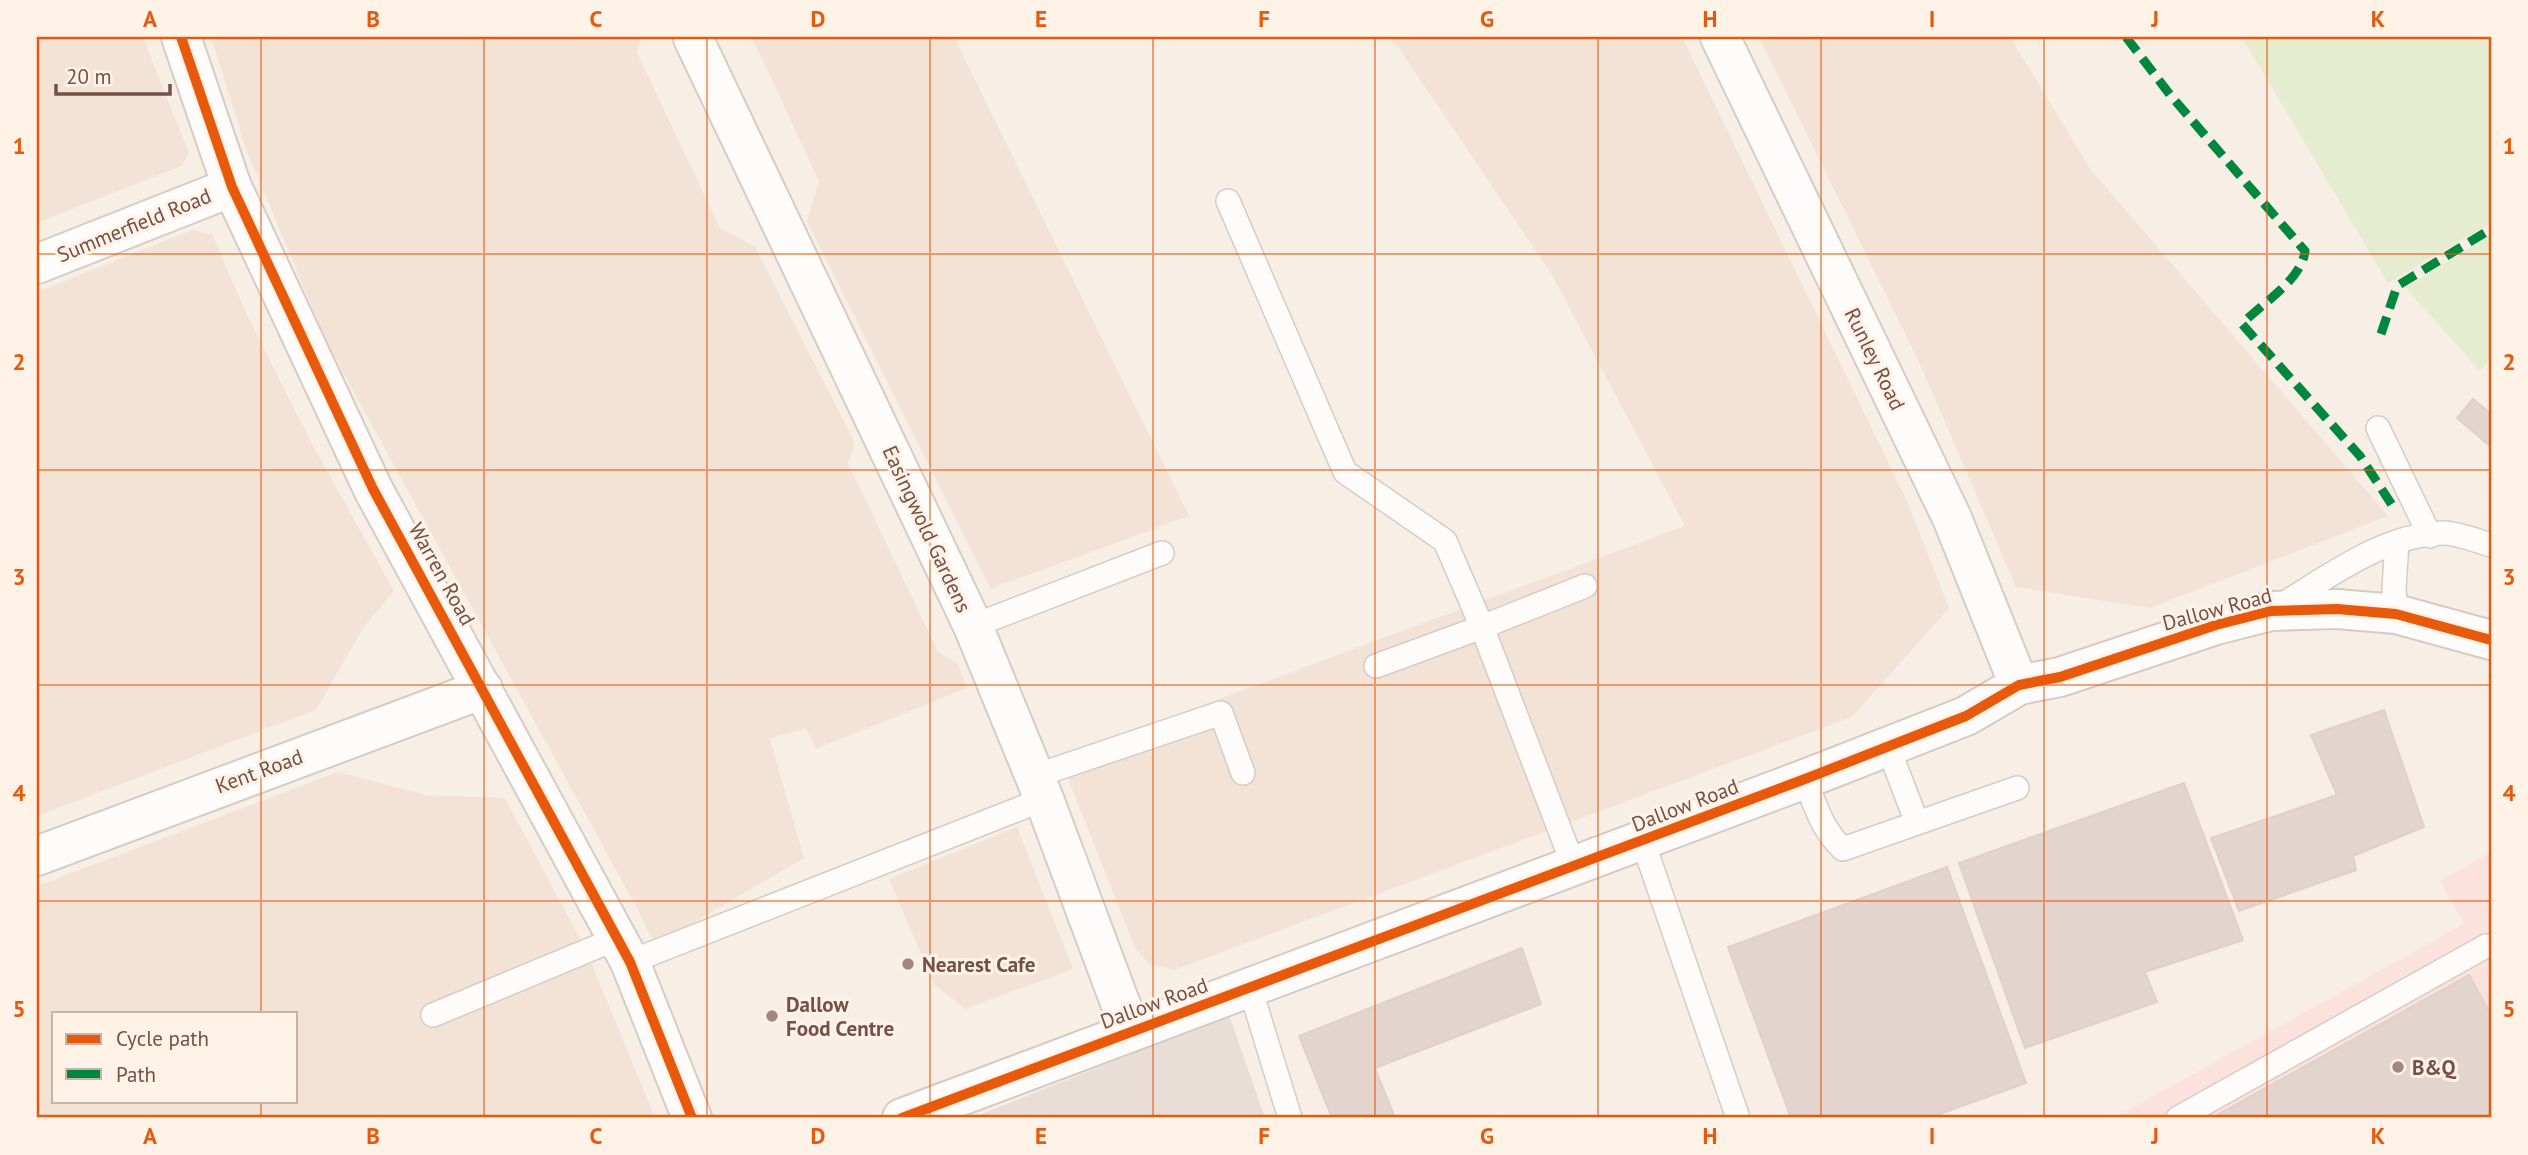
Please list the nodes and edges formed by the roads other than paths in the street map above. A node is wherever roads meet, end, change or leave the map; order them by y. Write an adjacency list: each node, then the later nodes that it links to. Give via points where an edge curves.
1 (181, 37): 4 (street, Warren Road)
2 (1720, 37): 19 (street, Runley Road, via 1952,518)
3 (693, 38): 15 (street, Easingwold Gardens)
4 (232, 187): 6 (street, Summerfield Road); 20 (street, Warren Road, via 373,489)
5 (1228, 201): 16 (lane, via 1345,472 1445,541)
6 (37, 264)
7 (2378, 428): 8 (lane)
8 (2430, 536): 9 (lane); 10 (lane, via 2444,533)
9 (2397, 542): 13 (lane, via 2364,555); 14 (lane)
10 (2491, 545)
11 (1161, 553): 15 (lane)
12 (1585, 586): 16 (lane)
13 (2271, 611): 14 (street, Dallow Road, via 2337,608); 19 (street, Dallow Road, via 2060,677)
14 (2396, 614): 17 (street, Dallow Road)
15 (973, 626): 24 (street, Easingwold Gardens)
16 (1482, 627): 18 (lane); 29 (lane)
17 (2491, 640)
18 (1376, 666)
19 (2020, 685): 21 (street, Dallow Road, via 1966,716)
20 (482, 689): 28 (street, Kent Road); 31 (street, Warren Road)
21 (1888, 747): 23 (street, Dallow Road); 26 (lane)
22 (1242, 772): 24 (lane, via 1221,713)
23 (1805, 779): 26 (lane, via 1818,815 1843,849); 27 (street, Dallow Road)
24 (1039, 787): 31 (lane); 34 (street, Easingwold Gardens)
25 (2017, 788): 26 (lane)
26 (1917, 823)
27 (1643, 842): 29 (street, Dallow Road); 38 (lane)
28 (37, 856)
29 (1574, 867): 32 (street, Dallow Road)
30 (2491, 946): 39 (lane)
31 (624, 950): 33 (lane); 35 (street, Warren Road)
32 (1251, 988): 34 (street, Dallow Road); 37 (lane)
33 (433, 1014)
34 (1131, 1032): 36 (street, Dallow Road)
35 (692, 1118)
36 (902, 1118)
37 (1290, 1118)
38 (1738, 1118)
39 (2178, 1118)

